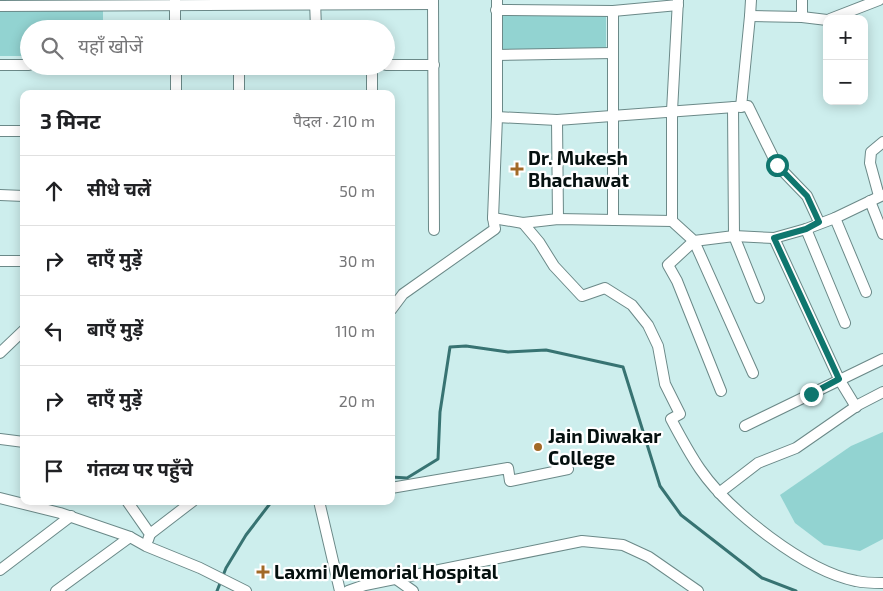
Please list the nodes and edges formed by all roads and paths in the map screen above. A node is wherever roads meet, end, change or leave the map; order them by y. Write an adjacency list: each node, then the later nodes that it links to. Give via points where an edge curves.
1 (750, 0): 12 (street)
2 (802, 0): 13 (street)
3 (879, 0): 11 (street)
4 (315, 2): 5 (street); 7 (street); 15 (street)
5 (433, 2): 19 (street)
6 (678, 2): 10 (street); 30 (street)
7 (174, 3): 9 (street); 14 (street)
8 (497, 5): 10 (street); 18 (street)
9 (0, 6)
10 (613, 11): 17 (street)
11 (840, 15)
12 (750, 16): 13 (street); 29 (street)
13 (802, 17): 16 (street)
14 (175, 20)
15 (316, 20)
16 (823, 20)
17 (613, 53): 18 (street); 31 (street)
18 (497, 55): 32 (street)
19 (434, 64): 22 (street); 48 (street)
20 (0, 65): 21 (street)
21 (20, 65)
22 (395, 65)
23 (176, 75): 26 (street)
24 (239, 75): 27 (street)
25 (372, 75): 28 (street)
26 (176, 90)
27 (239, 90)
28 (372, 90)
29 (737, 107): 30 (street); 45 (street, via 748,106 777,165 807,196); 50 (street)
30 (672, 111): 31 (street); 44 (street)
31 (614, 116): 33 (street); 43 (street)
32 (498, 117): 33 (street); 40 (street)
33 (557, 120): 42 (street)
34 (0, 131): 35 (street)
35 (20, 131)
36 (883, 142): 39 (street, via 870,152)
37 (0, 195): 38 (street)
38 (20, 196)
39 (878, 197): 41 (street); 49 (street)
40 (493, 218): 46 (street); 57 (street, via 495,229 402,294)
41 (836, 218): 45 (street); 55 (street)
42 (558, 219): 43 (street); 46 (street)
43 (613, 220): 44 (street)
44 (672, 221): 52 (street)
45 (819, 222): 47 (street)
46 (523, 223): 72 (street, via 554,266 582,296 605,288 632,305 648,325 658,346 665,384 680,414 671,419 700,469)
47 (806, 229): 51 (street); 58 (street)
48 (434, 230)
49 (883, 234)
50 (734, 236): 51 (street); 52 (street); 56 (street)
51 (774, 238): 63 (street)
52 (694, 241): 62 (street); 64 (street, via 668,265)
53 (0, 261): 54 (street)
54 (20, 261)
55 (866, 292)
56 (759, 298)
57 (395, 304)
58 (846, 323)
59 (20, 334): 60 (street)
60 (0, 353)
61 (883, 359): 63 (street)
62 (753, 373)
63 (839, 379): 66 (street); 67 (street)
64 (721, 391)
65 (883, 392): 66 (street)
66 (856, 407): 72 (street, via 796,448 758,462)
67 (744, 426)
68 (0, 439): 69 (street)
69 (20, 442)
70 (568, 469): 71 (street, via 510,481 508,468)
71 (395, 487)
72 (719, 493): 85 (street, via 784,547 825,571 856,582)
73 (0, 498): 74 (street)
74 (20, 503)
75 (28, 505): 79 (street)
76 (130, 505): 80 (street)
77 (188, 505): 80 (street)
78 (320, 505): 88 (street)
79 (71, 516): 81 (street); 83 (street)
80 (150, 534): 82 (street)
81 (130, 537): 82 (street); 87 (street)
82 (146, 546): 86 (street)
83 (0, 570)
84 (396, 579): 89 (street); 90 (street); 91 (street, via 582,541 623,545 649,557)
85 (883, 583)
86 (244, 589)
87 (56, 591)
88 (340, 591)
89 (348, 591)
90 (413, 591)
91 (698, 591)

